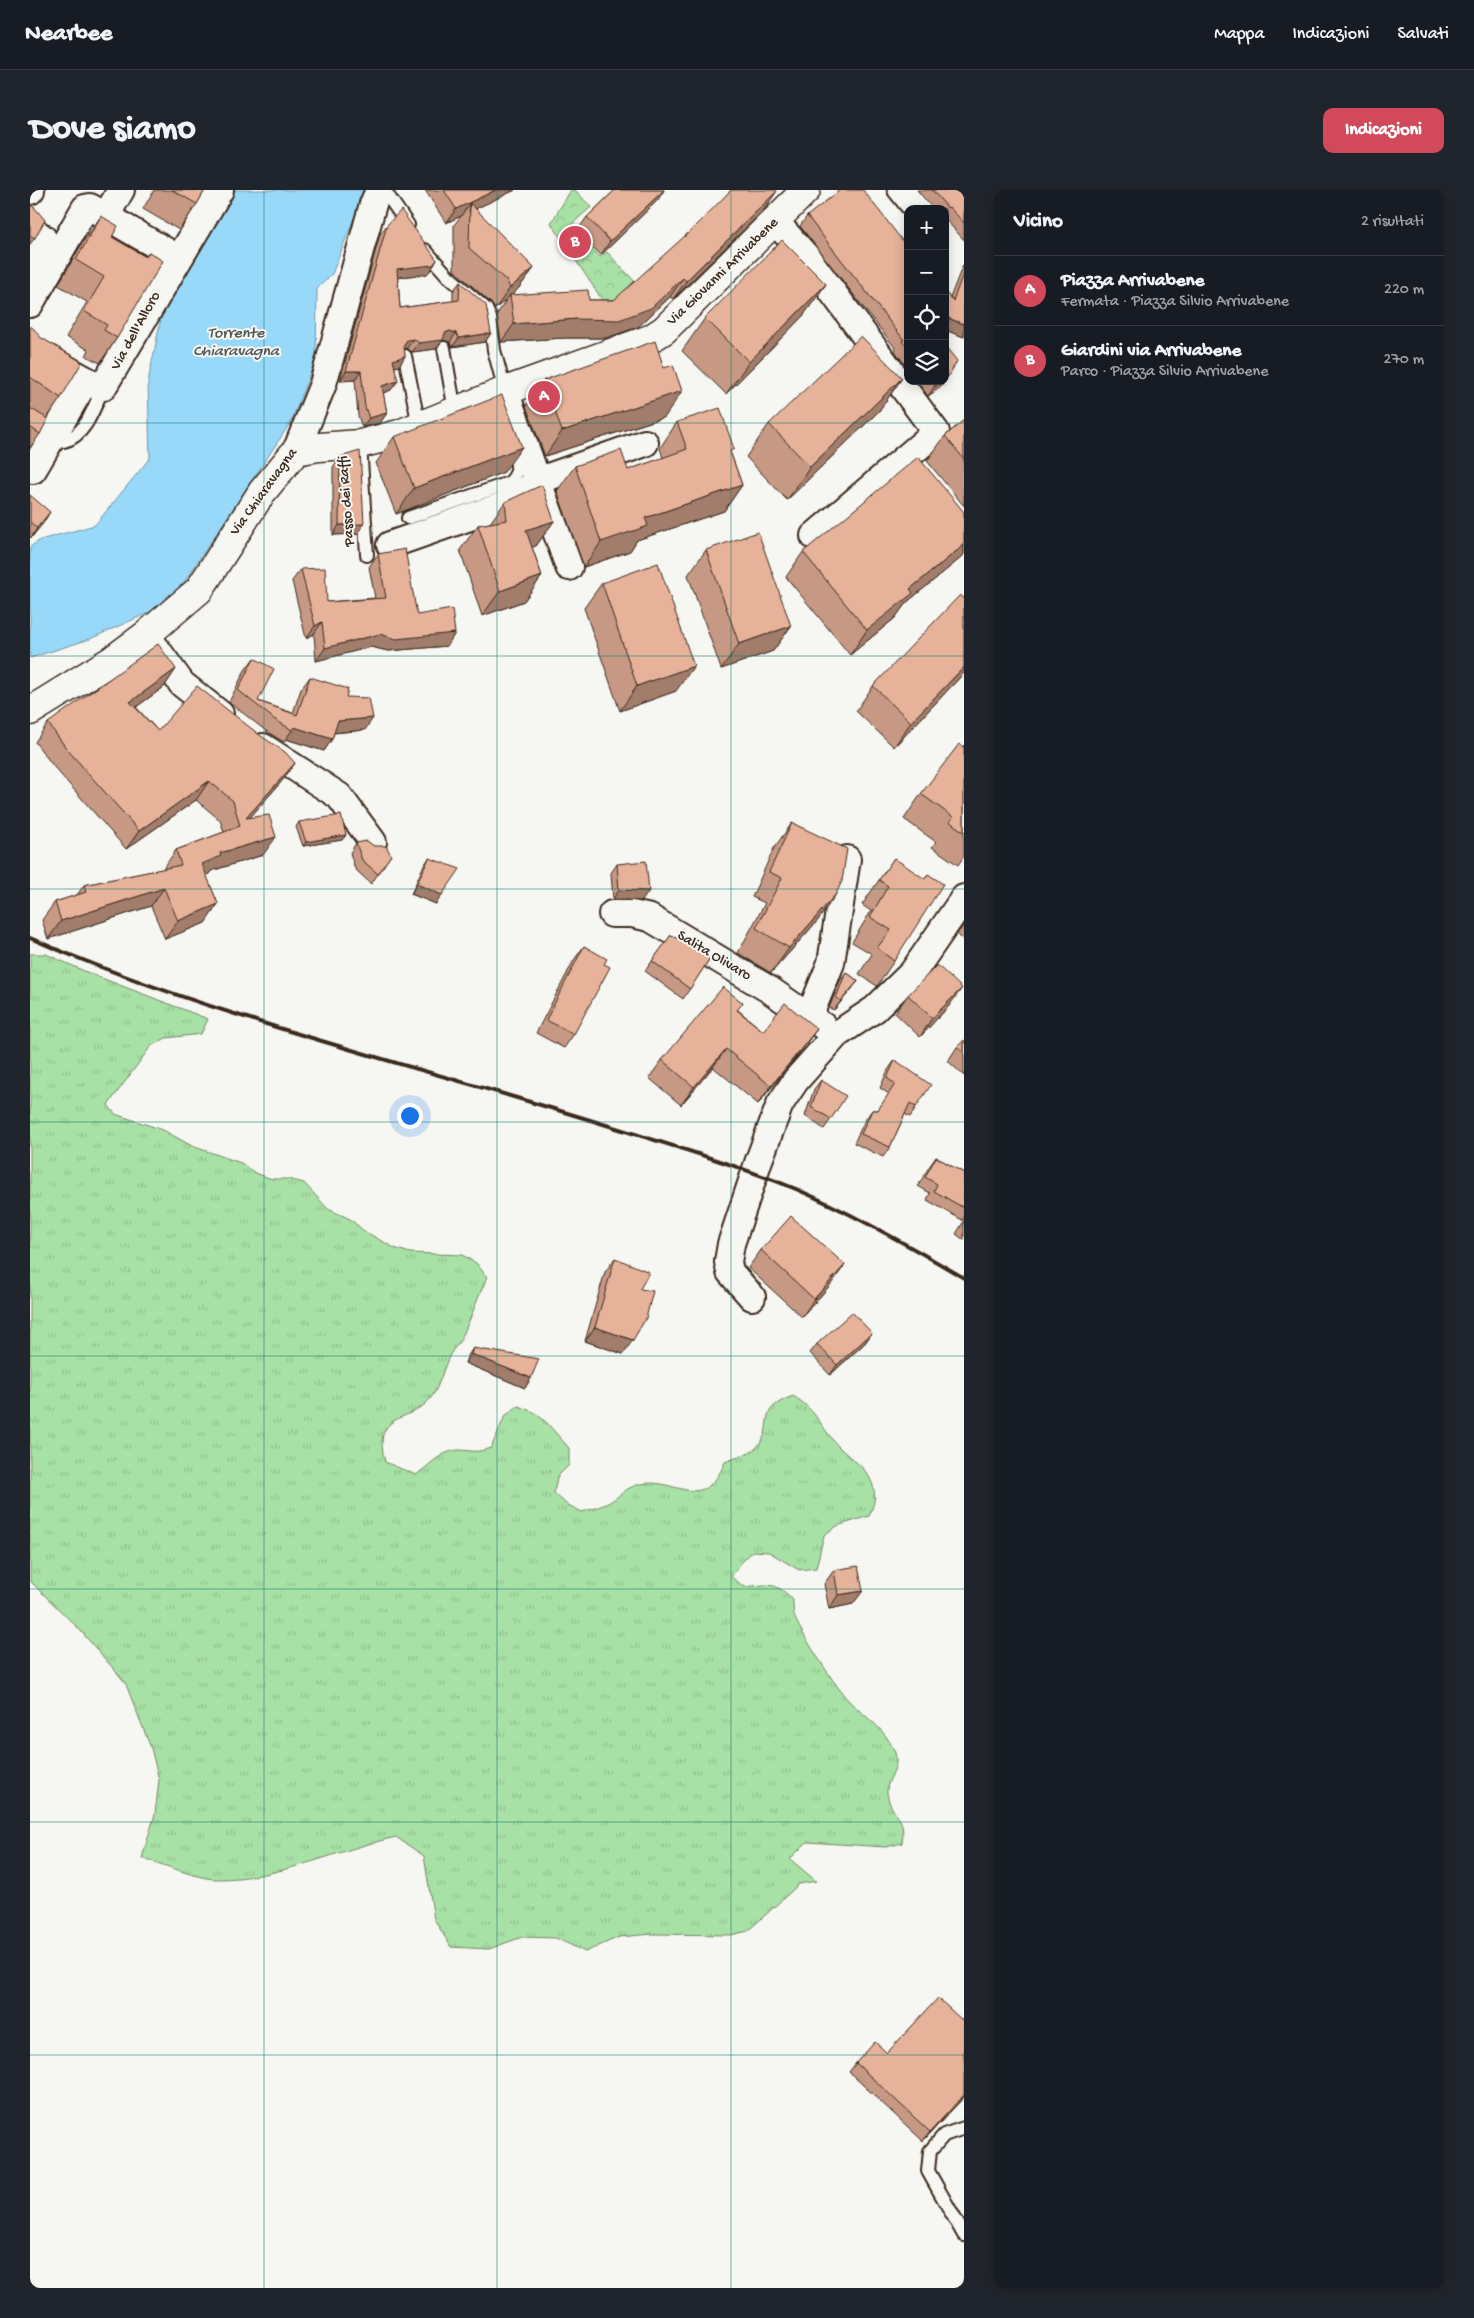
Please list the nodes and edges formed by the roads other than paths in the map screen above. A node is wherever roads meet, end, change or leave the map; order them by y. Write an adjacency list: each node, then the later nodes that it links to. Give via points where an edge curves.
1 (121, 190): 9 (street)
2 (220, 190): 13 (street, Via dell'Alloro)
3 (379, 190): 27 (street, Via Chiaravagna, via 323,384)
4 (384, 190): 20 (lane, via 429,256 486,309 494,350)
5 (806, 190): 10 (street, Via Giovanni Arrivabene)
6 (872, 190): 12 (street, via 876,202)
7 (892, 190): 8 (street)
8 (904, 210)
9 (106, 216): 13 (street); 15 (street, via 90,207 85,208)
10 (775, 221): 20 (street, Via Giovanni Arrivabene, via 650,340); 31 (street, via 806,256 936,432)
11 (30, 228): 14 (street, via 44,238 46,244)
12 (904, 237)
13 (178, 258): 19 (street, Via dell'Alloro)
14 (30, 270)
15 (30, 304)
16 (444, 348): 21 (lane)
17 (30, 349): 19 (street)
18 (405, 356): 22 (lane)
19 (95, 384): 24 (lane, via 85,424); 28 (street, Via dell'Alloro)
20 (497, 400): 21 (street, Via Giovanni Arrivabene); 29 (street)
21 (455, 411): 22 (street, Via Giovanni Arrivabene)
22 (419, 426): 26 (street, Via Giovanni Arrivabene)
23 (505, 435): 30 (lane, via 518,468 510,483)
24 (64, 441)
25 (645, 443): 29 (street)
26 (360, 444): 27 (street, Via Giovanni Arrivabene); 32 (lane, Passo dei Raffi)
27 (296, 451): 34 (street, Via Chiaravagna, via 262,492 199,590)
28 (33, 470)
29 (537, 481): 32 (street, via 520,496 501,506); 33 (street)
30 (408, 518)
31 (814, 536)
32 (378, 550)
33 (568, 567)
34 (146, 635): 35 (street, Via Chiaravagna); 36 (street, via 182,684 243,732 338,796)
35 (30, 711)
36 (374, 842)
37 (847, 859): 40 (street, via 831,963)
38 (964, 898): 41 (street, via 913,972 875,1009)
39 (612, 914): 40 (street, Salita Olivaro, via 650,918)
40 (809, 1017): 41 (street, Salita Olivaro)
41 (836, 1035): 42 (street, via 796,1080 780,1104 731,1244 730,1272)
42 (752, 1297)
43 (964, 2128): 44 (lane, via 944,2136 930,2152 928,2171)
44 (964, 2235)

